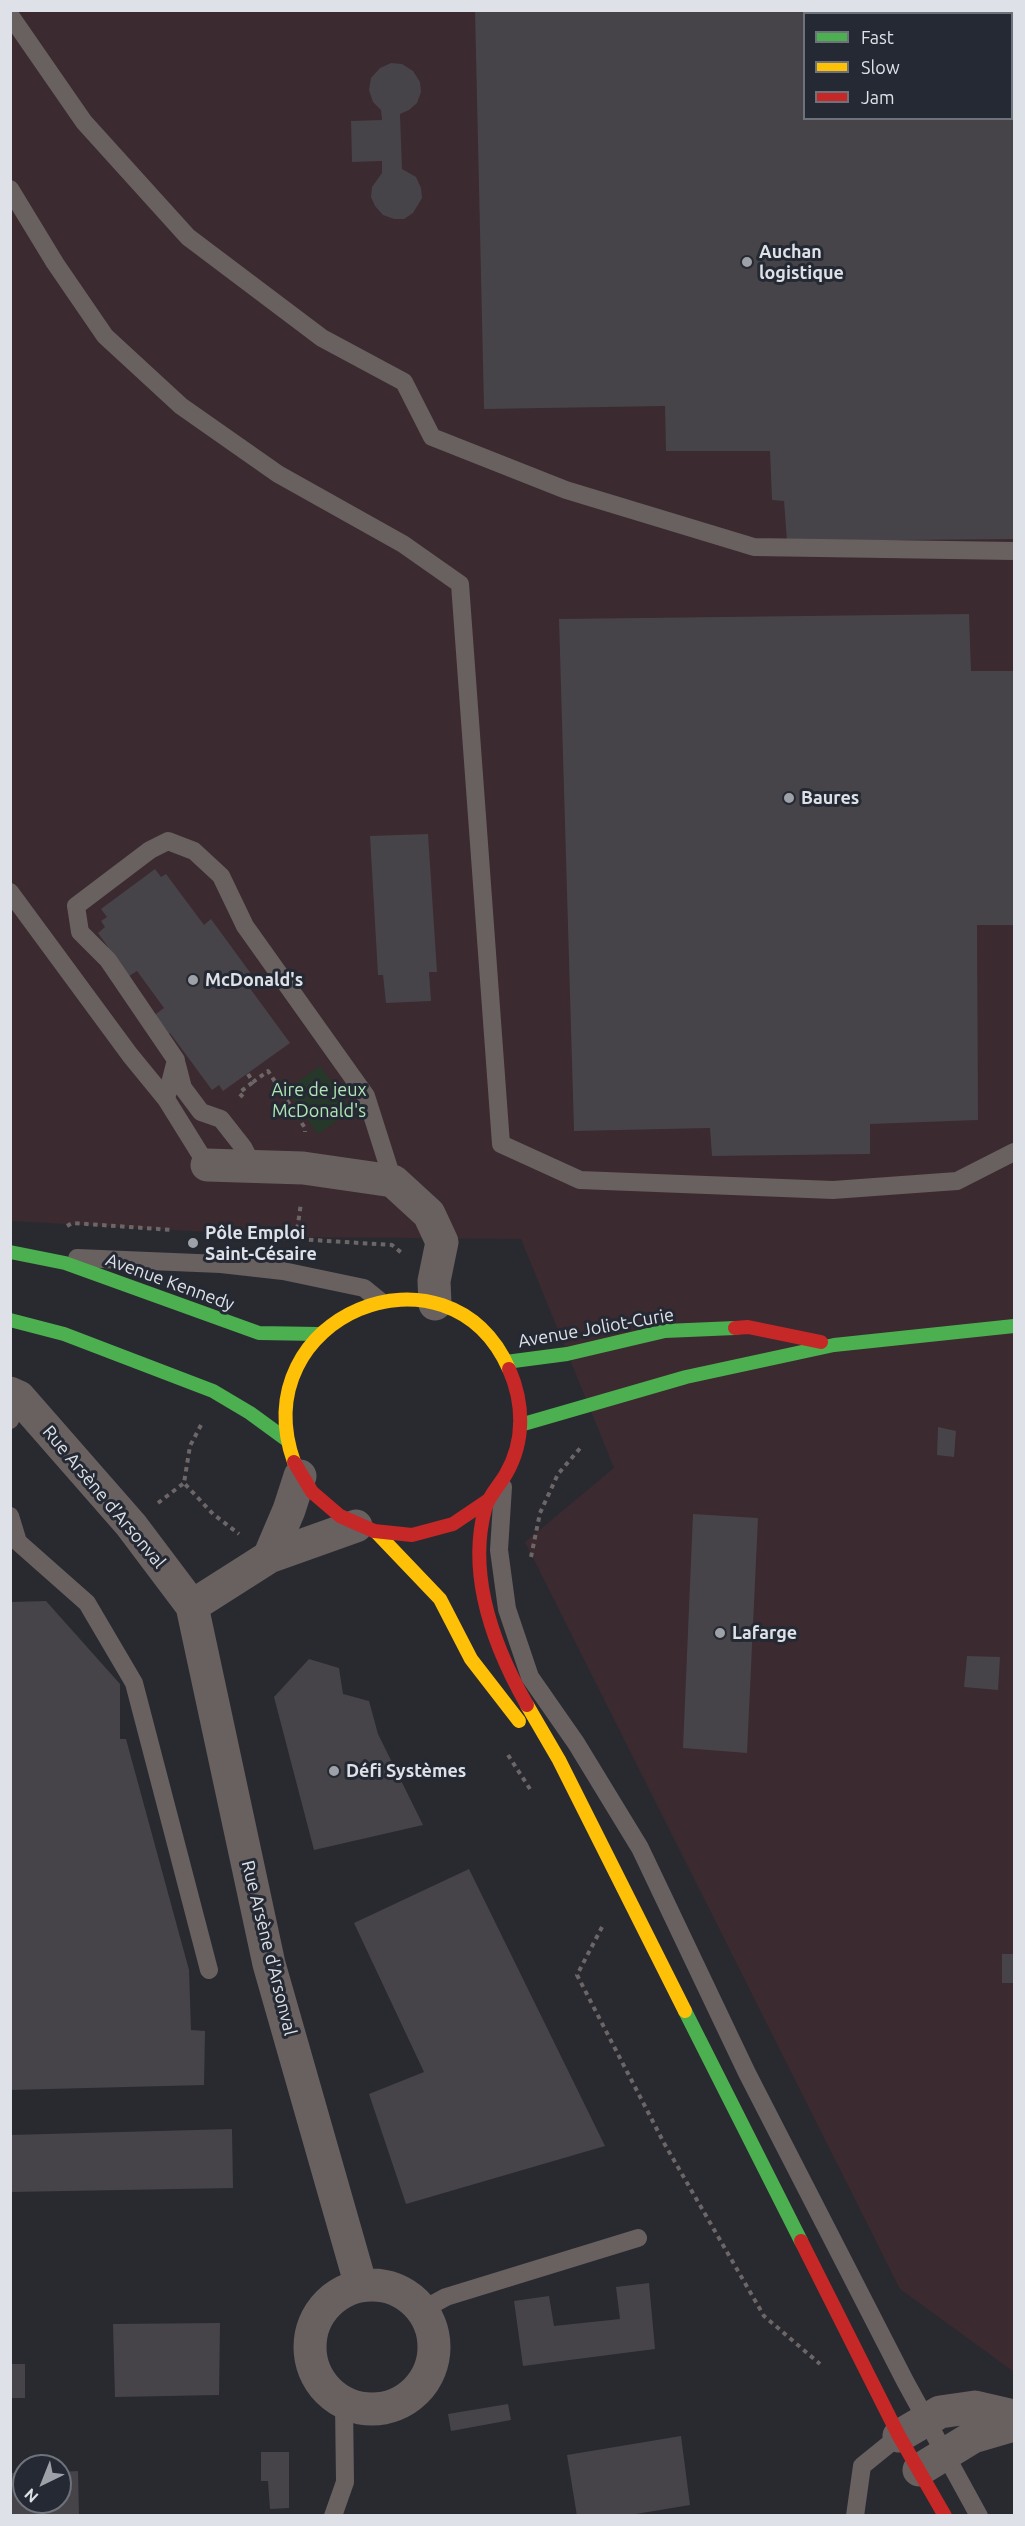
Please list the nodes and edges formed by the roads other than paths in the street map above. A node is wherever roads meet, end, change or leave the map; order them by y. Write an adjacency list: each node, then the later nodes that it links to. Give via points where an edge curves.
1 (10, 15): 3 (lane, via 84,122 188,237 322,338 404,382 432,436 566,490 754,547)
2 (10, 189): 7 (lane, via 105,336 181,406 278,474 403,544 460,584 501,1144 580,1180 833,1190 957,1181)
3 (1014, 551)
4 (10, 892): 6 (lane)
5 (176, 1060): 6 (lane); 9 (lane, via 183,1088 201,1112 221,1119); 10 (lane, via 108,960 80,932 76,906 150,850 168,841 194,851 221,876 245,926 366,1096)
6 (166, 1099): 8 (lane)
7 (1014, 1152)
8 (207, 1165): 9 (street)
9 (253, 1166): 10 (street, via 303,1168)
10 (393, 1181): 12 (street, via 429,1214 442,1242)
11 (18, 1254): 13 (lane, via 221,1264 283,1271 364,1288); 16 (main road, Avenue Kennedy, via 65,1263 259,1333)
12 (435, 1293): 13 (main road, via 408,1300); 18 (main road, via 488,1336)
13 (380, 1301): 16 (main road, via 347,1313)
14 (10, 1320): 21 (main road, via 64,1334 213,1391)
15 (1014, 1326): 17 (main road, Avenue Joliot-Curie)
16 (318, 1334): 21 (main road, via 296,1365 285,1402)
17 (834, 1345): 18 (main road, Avenue Joliot-Curie, via 748,1327 665,1331 567,1354); 20 (main road, Avenue Joliot-Curie, via 686,1377)
18 (506, 1362): 20 (main road, via 518,1392)
19 (13, 1404): 28 (street, Rue Arsène d'Arsonval, via 131,1525)
20 (520, 1425): 23 (main road, via 515,1452)
21 (287, 1440): 22 (main road)
22 (300, 1476): 26 (main road, via 324,1506); 27 (street)
23 (504, 1478): 24 (main road); 37 (lane, via 499,1550 502,1573 507,1609 530,1677 640,1848)
24 (487, 1501): 26 (main road, via 455,1524 417,1535); 29 (main road, via 480,1543 481,1579 490,1622 520,1694)
25 (10, 1516): 30 (lane, via 18,1542 87,1603 134,1683)
26 (367, 1530): 27 (street); 29 (main road, via 440,1599 471,1659 515,1717)
27 (269, 1557): 28 (street)
28 (192, 1606): 32 (street, Rue Arsène d'Arsonval, via 269,1964)
29 (559, 1760): 37 (main road)
30 (209, 1970)
31 (638, 2238): 33 (lane, via 446,2297)
32 (361, 2286): 33 (street, via 395,2289); 34 (street, via 343,2292 328,2304 316,2319 311,2338 311,2358 317,2375 328,2391)
33 (422, 2310): 34 (street, via 432,2328 435,2349 431,2370 420,2388 404,2402 385,2409 364,2409)
34 (344, 2403): 39 (lane, via 345,2482)
35 (1014, 2416): 37 (street, via 975,2406 940,2412)
36 (1014, 2425): 38 (street, via 973,2437)
37 (913, 2428): 38 (lane); 38 (main road); 40 (lane, via 862,2466)
38 (932, 2462): 41 (main road); 42 (lane)
39 (333, 2516)
40 (855, 2516)
41 (945, 2516)
42 (979, 2516)

